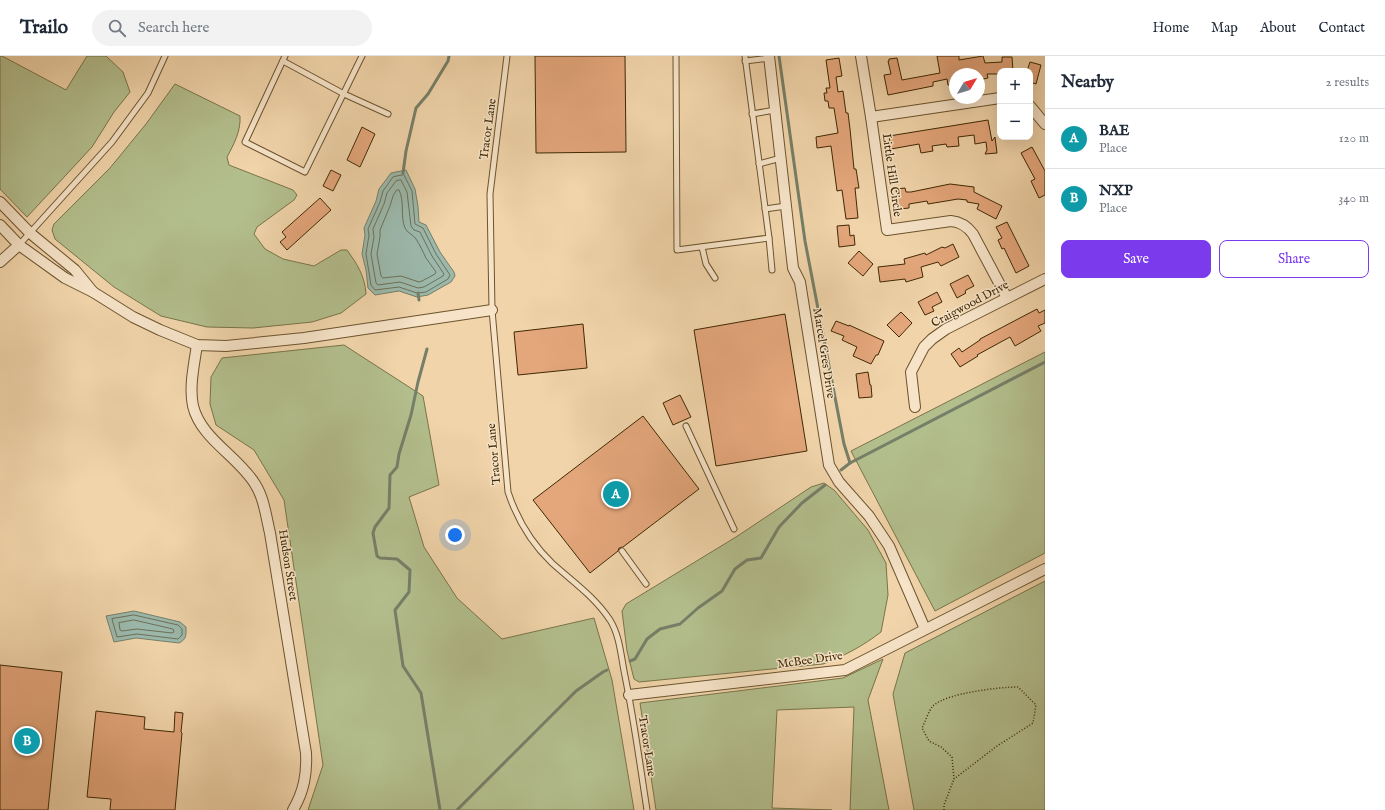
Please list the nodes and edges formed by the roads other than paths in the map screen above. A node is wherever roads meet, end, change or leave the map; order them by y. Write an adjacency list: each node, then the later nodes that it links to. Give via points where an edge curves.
1 (165, 56): 23 (lane, via 148,93 112,142)
2 (362, 56): 9 (lane)
3 (507, 56): 33 (lane, Tracor Lane, via 490,194)
4 (676, 56): 26 (lane, via 677,250)
5 (860, 56): 15 (street, Little Hill Circle)
6 (770, 57): 7 (lane); 12 (street, Marcel Gres Drive)
7 (745, 58): 14 (lane)
8 (284, 59): 9 (lane); 9 (lane, via 245,142 305,172)
9 (344, 94): 13 (lane)
10 (997, 98): 15 (street)
11 (1033, 109): 16 (street)
12 (775, 110): 14 (lane); 17 (street, Marcel Gres Drive)
13 (388, 114)
14 (752, 114): 18 (lane)
15 (871, 117): 32 (street, Little Hill Circle, via 887,230 951,221 964,224 973,234)
16 (1045, 124)
17 (781, 158): 18 (lane); 20 (street, Marcel Gres Drive)
18 (759, 164): 21 (lane)
19 (0, 202): 23 (street)
20 (786, 206): 21 (lane); 41 (street, Marcel Gres Drive, via 792,268 800,282 829,465 839,482 869,516 889,546)
21 (765, 209): 24 (lane)
22 (0, 225): 25 (street)
23 (30, 233): 25 (lane); 31 (street, via 75,270)
24 (769, 238): 26 (lane); 28 (lane)
25 (19, 245): 27 (street); 31 (street, via 65,278)
26 (702, 247): 29 (lane, via 706,264)
27 (0, 262)
28 (772, 270)
29 (715, 278)
30 (1045, 278): 32 (street, Craigwood Drive)
31 (93, 292): 34 (street, via 133,317)
32 (1007, 298): 35 (street, Craigwood Drive, via 946,329 924,347 911,372)
33 (492, 310): 34 (street, via 304,338 226,346); 42 (lane, Tracor Lane, via 508,492 512,504 527,534 538,548 600,605 611,622 618,641)
34 (197, 345): 43 (street, Hudson Street, via 192,384 193,406 209,434 243,468 255,484 262,499 270,533 307,766 302,794)
35 (915, 407)
36 (686, 426): 37 (lane)
37 (734, 529)
38 (622, 551): 40 (lane)
39 (1045, 569): 41 (street, McBee Drive)
40 (646, 584)
41 (925, 629): 42 (street, McBee Drive, via 845,670)
42 (629, 695): 44 (lane, Tracor Lane)
43 (293, 810)
44 (647, 810)

